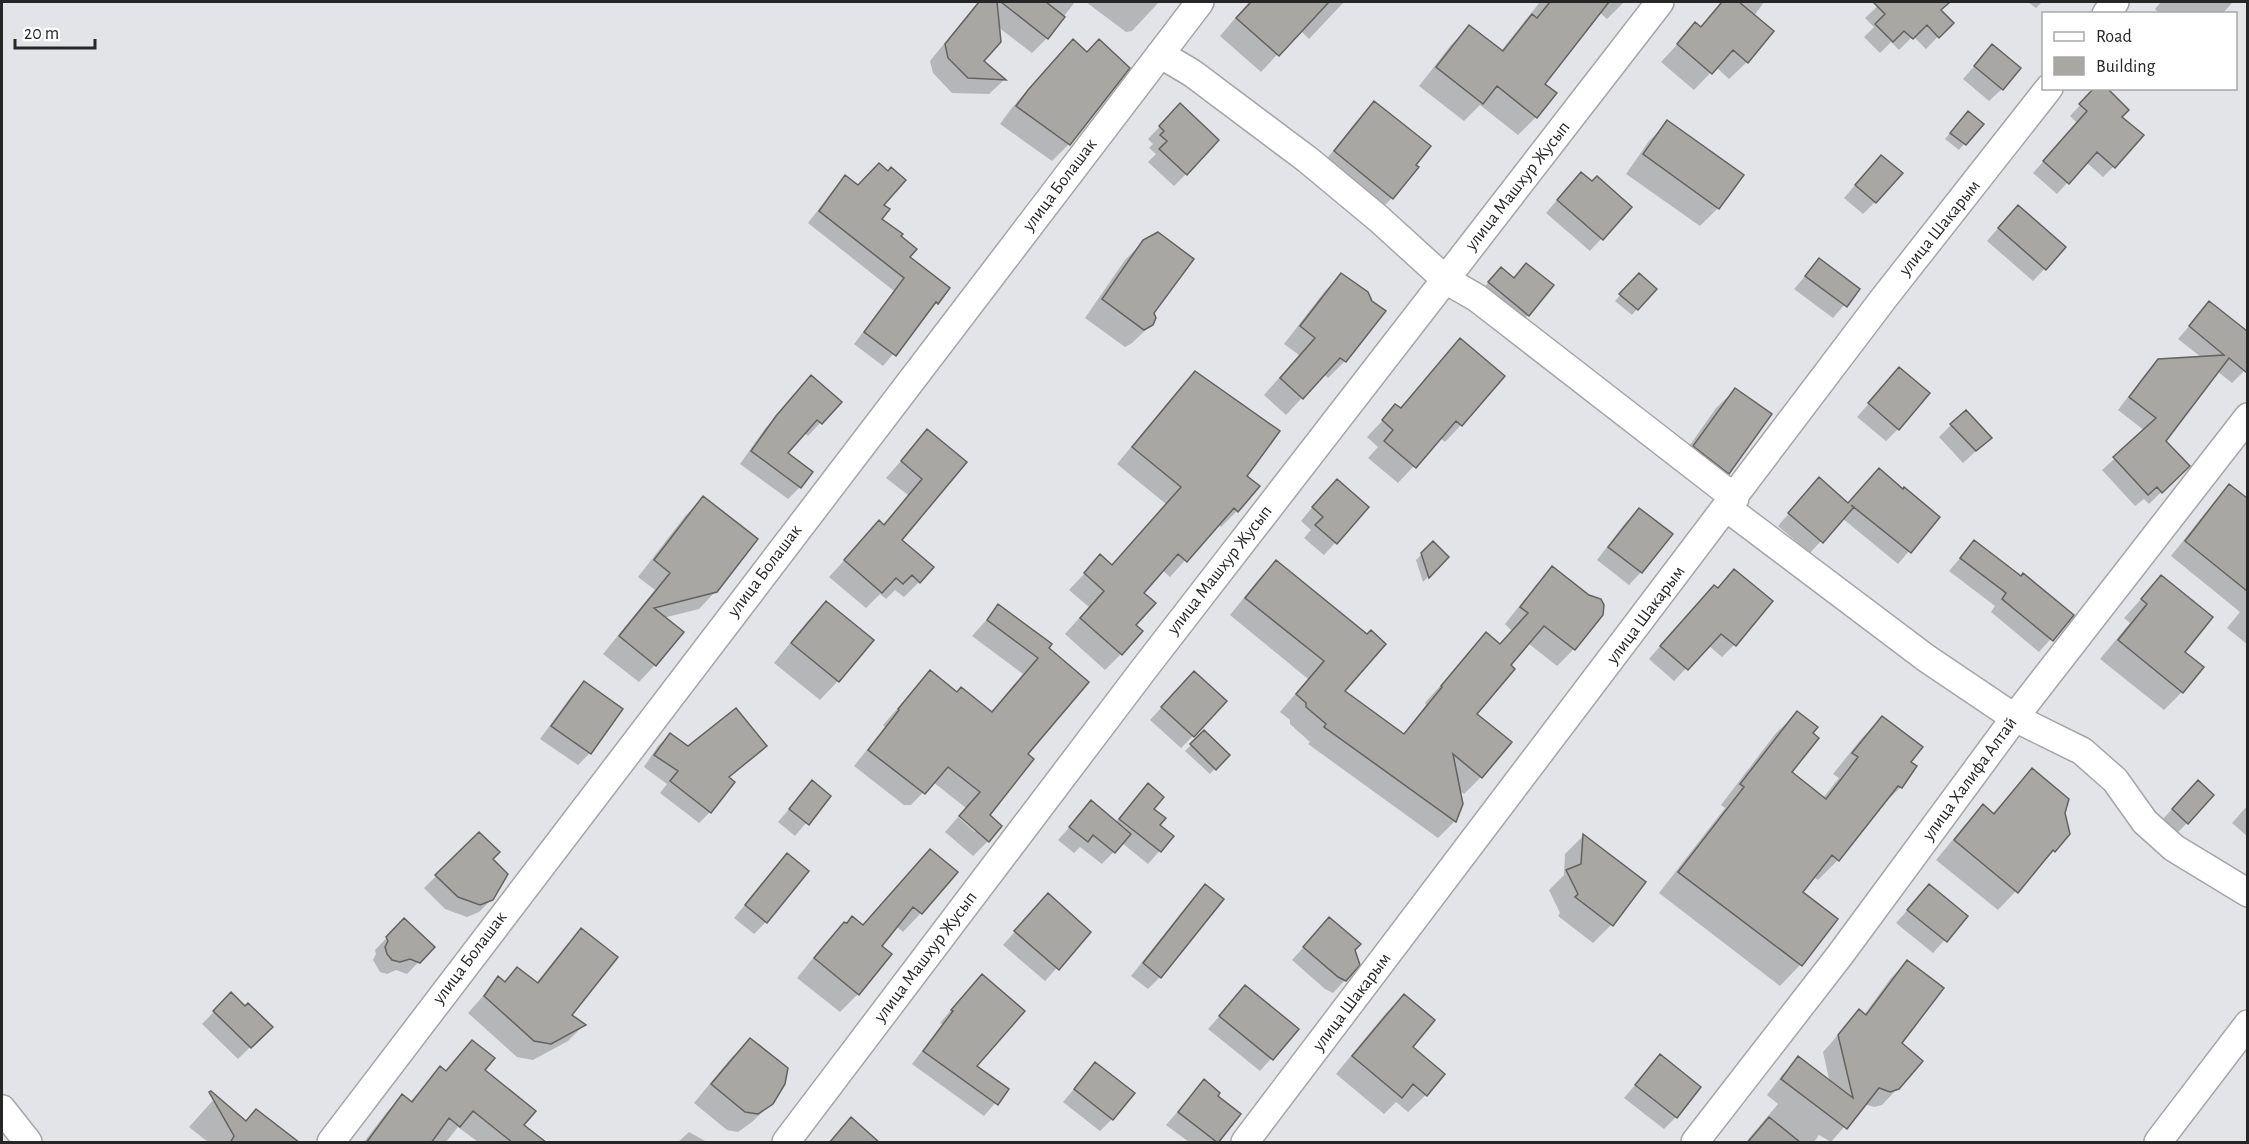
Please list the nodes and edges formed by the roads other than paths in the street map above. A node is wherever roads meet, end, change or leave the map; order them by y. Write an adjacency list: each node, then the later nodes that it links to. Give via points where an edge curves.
1 (1200, 2): 3 (street, улица Болашак)
2 (1660, 2): 5 (street, улица Машхур Жусып)
3 (1160, 54): 5 (street, via 1192,73 1308,160); 13 (street, улица Болашак)
4 (2047, 90): 7 (street, улица Шакарым, via 1884,298)
5 (1446, 280): 7 (street, via 1477,298); 14 (street, улица Машхур Жусып, via 1144,669)
6 (2247, 417): 8 (street, улица Халифа Алтай)
7 (1731, 503): 8 (street, via 1926,658); 15 (street, улица Шакарым)
8 (2015, 718): 9 (street, via 2082,751 2115,780 2145,822 2174,848); 16 (street, улица Халифа Алтай)
9 (2247, 893)
10 (2247, 1024): 17 (street)
11 (2, 1109): 12 (street)
12 (28, 1143)
13 (331, 1143)
14 (786, 1143)
15 (1245, 1143)
16 (1695, 1143)
17 (2158, 1143)

